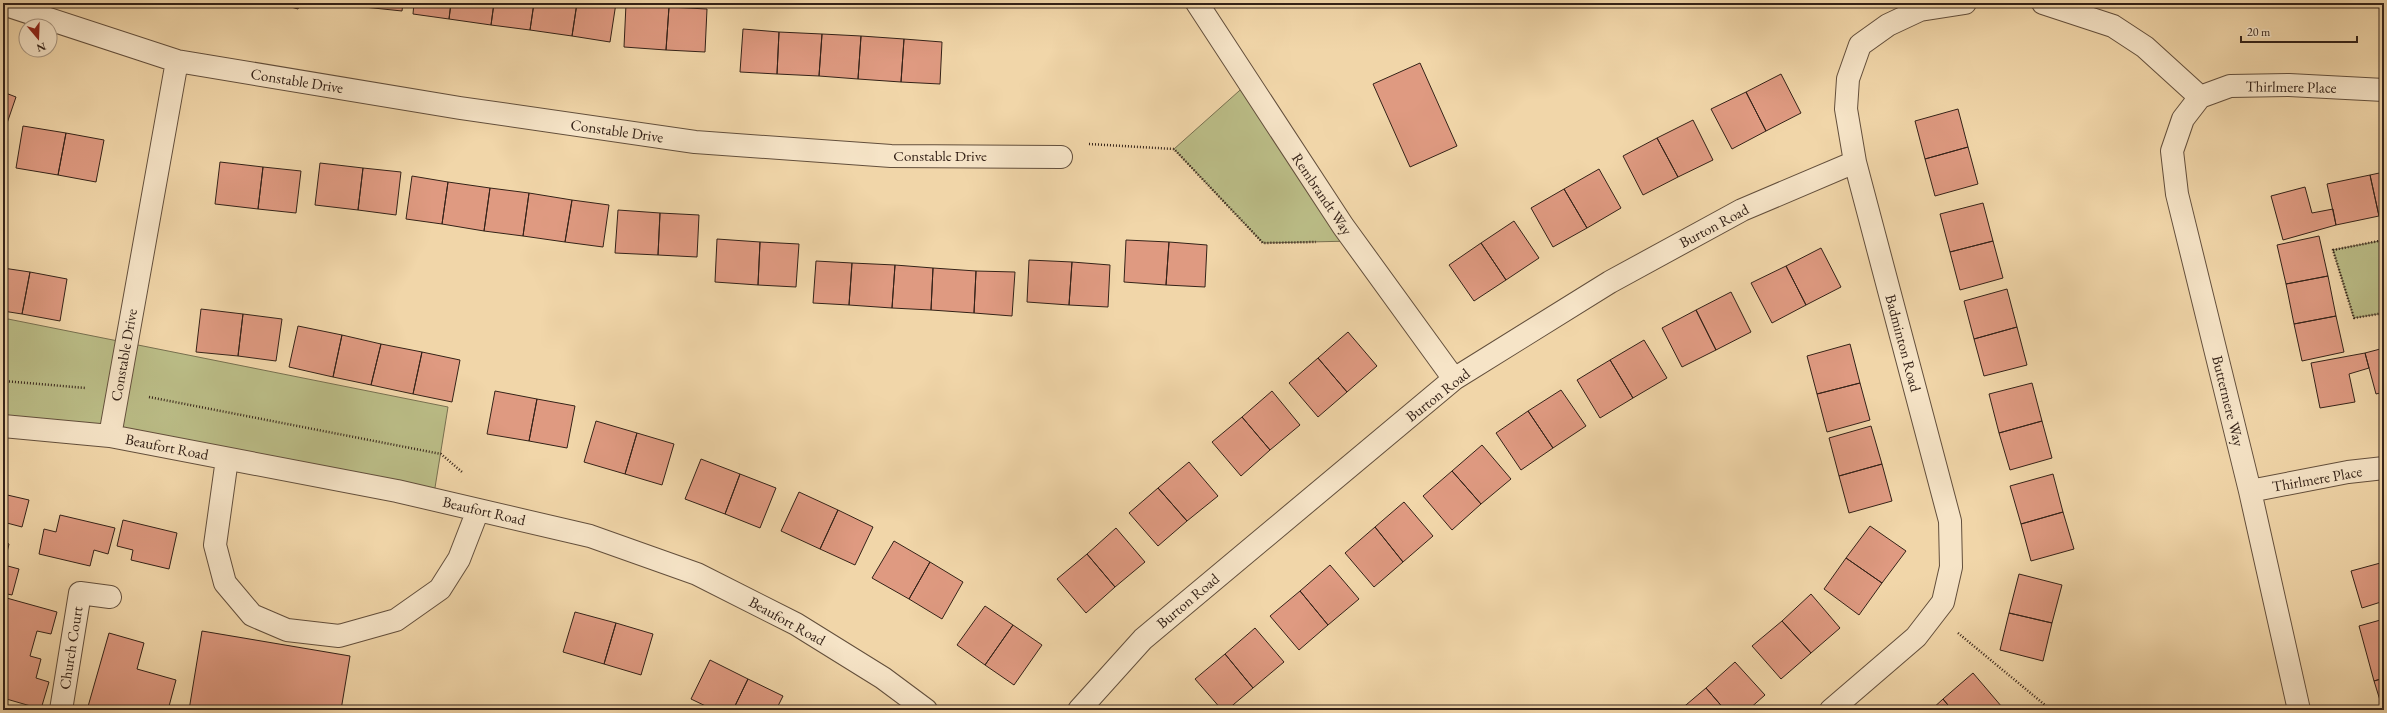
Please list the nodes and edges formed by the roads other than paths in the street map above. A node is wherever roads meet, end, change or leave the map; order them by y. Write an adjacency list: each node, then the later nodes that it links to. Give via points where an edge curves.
1 (1965, 3): 9 (street, Badminton Road, via 1920,10 1888,25 1860,45 1848,79 1846,109)
2 (2043, 3): 7 (street, via 2113,26 2146,47)
3 (3, 4): 5 (street, Constable Drive)
4 (1198, 5): 10 (street, Rembrandt Way, via 1354,241)
5 (177, 62): 8 (street, Constable Drive, via 460,108 695,142 891,156); 12 (street, Constable Drive)
6 (2384, 90): 7 (street, Thirlmere Place, via 2289,85 2230,86)
7 (2200, 97): 15 (street, Buttermere Way, via 2183,119 2172,151 2177,194)
8 (1061, 156)
9 (1855, 162): 10 (street, Burton Road, via 1742,210 1610,282); 21 (street, Badminton Road, via 1950,521 1951,567 1943,602 1916,637)
10 (1454, 379): 20 (street, Burton Road, via 1143,638)
11 (3, 426): 12 (street, Beaufort Road)
12 (110, 436): 13 (street, Beaufort Road)
13 (227, 459): 16 (street, Beaufort Road, via 397,491); 16 (street, via 215,545 225,583 252,615 287,630 339,636 396,620 440,589 459,559)
14 (2384, 468): 15 (street, Thirlmere Place, via 2348,472)
15 (2250, 491): 22 (street, Buttermere Way)
16 (478, 510): 19 (street, Beaufort Road, via 590,536 697,574 796,624 883,678)
17 (110, 597): 18 (street, Church Court, via 80,593)
18 (61, 710)
19 (926, 710)
20 (1079, 710)
21 (1831, 710)
22 (2299, 710)

